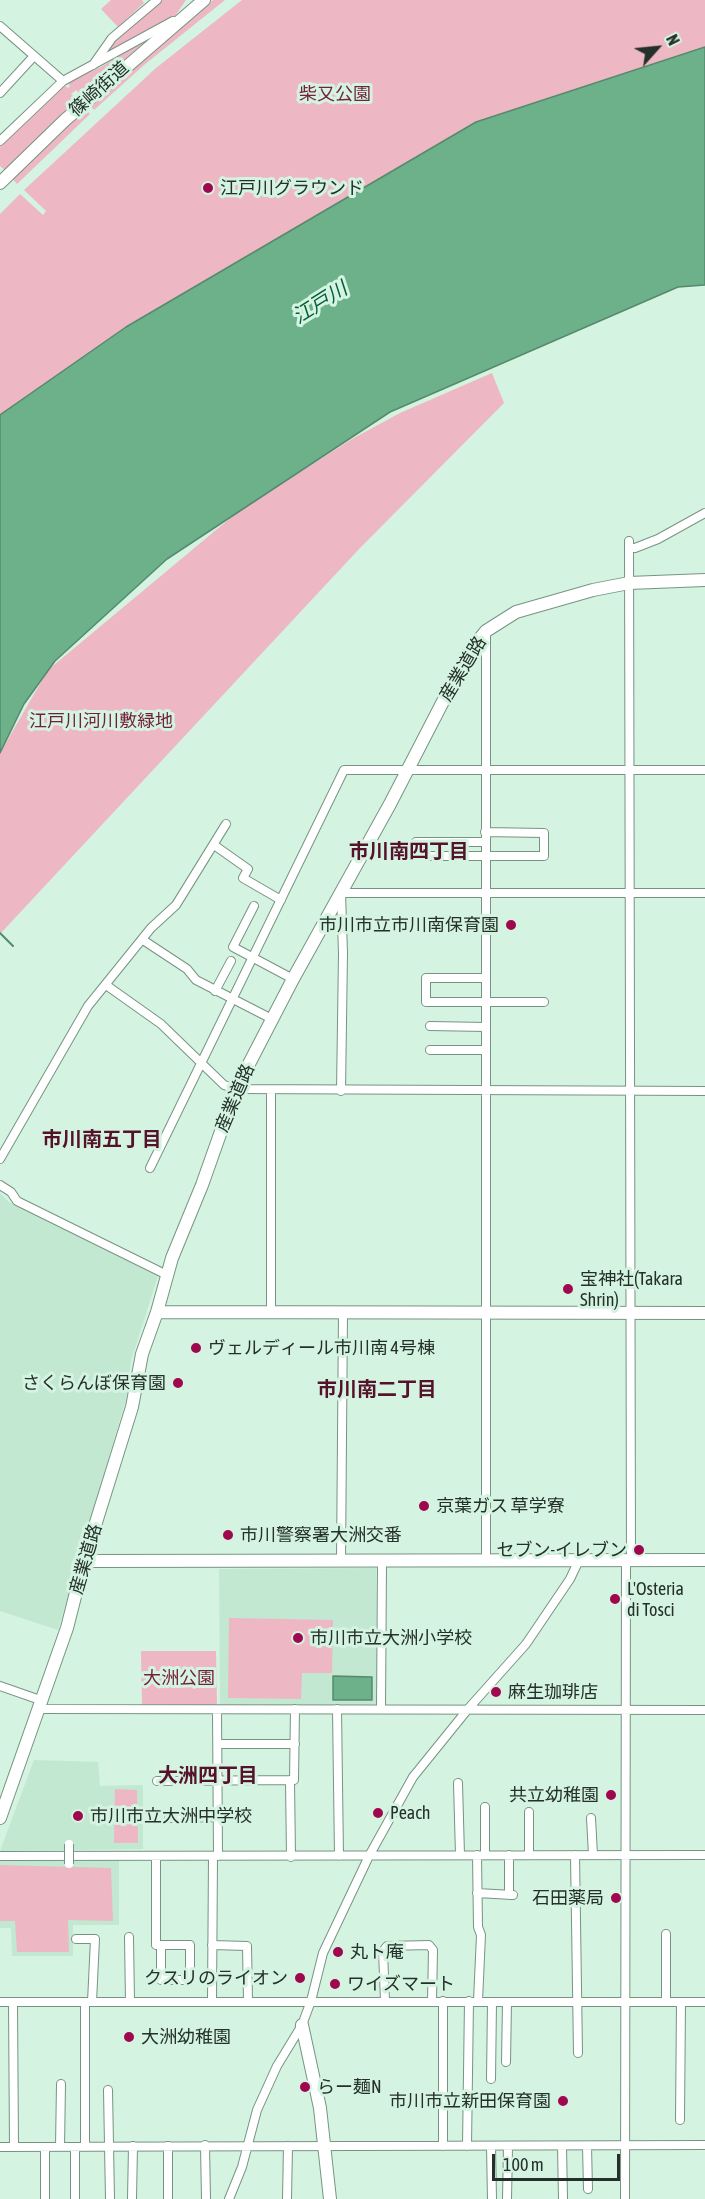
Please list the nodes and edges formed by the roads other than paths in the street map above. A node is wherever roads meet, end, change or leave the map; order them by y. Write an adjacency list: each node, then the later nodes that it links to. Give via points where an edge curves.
1 (157, 0): 7 (street, via 112,38)
2 (204, 0): 3 (main road, 篠崎街道)
3 (192, 4): 4 (main road, 篠崎街道)
4 (179, 19): 7 (street); 11 (main road, 篠崎街道, via 64,120)
5 (0, 26): 6 (street)
6 (34, 56): 8 (street); 9 (street)
7 (92, 66): 8 (street)
8 (63, 81): 10 (street)
9 (0, 93)
10 (0, 141)
11 (0, 183)
12 (705, 513): 14 (street, via 635,548 629,544)
13 (705, 580): 14 (main road, 産業道路)
14 (629, 584): 15 (main road, 産業道路, via 516,612); 17 (street)
15 (486, 631): 16 (main road, 産業道路, via 468,653); 19 (street)
16 (409, 769): 19 (street); 27 (main road, 産業道路); 31 (street, via 345,770)
17 (630, 770): 18 (street); 19 (street); 28 (street)
18 (705, 770)
19 (485, 771): 21 (street)
20 (226, 824): 24 (street)
21 (485, 832): 23 (street); 26 (street, via 544,833 544,856)
22 (416, 842): 23 (street)
23 (485, 842): 26 (street)
24 (214, 844): 31 (street, via 248,869 243,878); 33 (street, via 176,905)
25 (426, 856): 26 (street)
26 (486, 856): 30 (street)
27 (341, 893): 30 (street); 37 (main road, 産業道路); 51 (street)
28 (631, 893): 29 (street); 30 (street); 52 (street)
29 (705, 893)
30 (486, 894): 36 (street)
31 (281, 900): 34 (street)
32 (254, 906): 34 (street, via 233,947)
33 (142, 940): 38 (street); 39 (street)
34 (253, 956): 37 (street); 40 (street)
35 (231, 961): 39 (street)
36 (486, 978): 41 (street); 41 (street, via 426,978 426,1002)
37 (293, 979): 43 (main road, 産業道路)
38 (106, 984): 48 (street, via 161,1024); 55 (street, via 71,1032)
39 (215, 991): 40 (street)
40 (231, 1000): 43 (street); 48 (street)
41 (486, 1002): 42 (street); 45 (street)
42 (544, 1002)
43 (272, 1019): 49 (main road, 産業道路)
44 (430, 1026): 45 (street)
45 (486, 1027): 47 (street)
46 (430, 1050): 47 (street)
47 (486, 1050): 54 (street)
48 (201, 1063): 49 (street, via 224,1085); 56 (street)
49 (236, 1089): 50 (street); 58 (main road, 産業道路)
50 (272, 1090): 51 (street); 60 (street)
51 (341, 1090): 54 (street)
52 (630, 1090): 53 (street); 54 (street); 63 (street)
53 (705, 1090)
54 (486, 1091): 62 (street)
55 (0, 1159)
56 (150, 1168)
57 (0, 1185): 58 (street, via 16,1201)
58 (167, 1275): 59 (main road, 産業道路)
59 (157, 1312): 60 (main road); 69 (main road, 産業道路)
60 (272, 1312): 61 (main road)
61 (343, 1312): 62 (main road); 71 (street)
62 (486, 1312): 63 (main road); 65 (street)
63 (630, 1313): 64 (main road); 67 (street)
64 (705, 1313)
65 (486, 1560): 66 (main road); 70 (main road)
66 (579, 1560): 67 (main road); 77 (street, via 526,1644)
67 (629, 1560): 68 (main road); 79 (street)
68 (705, 1560)
69 (84, 1561): 71 (main road); 73 (main road, 産業道路)
70 (382, 1561): 71 (main road); 76 (street)
71 (341, 1562)
72 (0, 1686): 73 (street)
73 (41, 1705): 78 (street); 90 (main road, 産業道路)
74 (295, 1709): 75 (street); 78 (street); 82 (street)
75 (337, 1709): 76 (street); 105 (street)
76 (381, 1709): 77 (street)
77 (468, 1709): 79 (street); 106 (street, via 413,1777)
78 (218, 1710): 81 (street)
79 (626, 1710): 80 (street); 100 (street)
80 (705, 1710)
81 (218, 1744): 82 (street); 83 (street)
82 (295, 1744): 84 (street, via 294,1780)
83 (218, 1780): 84 (street); 85 (street); 89 (street)
84 (290, 1780): 107 (street)
85 (157, 1781)
86 (458, 1783): 94 (street)
87 (485, 1807): 95 (street)
88 (529, 1812): 97 (street)
89 (218, 1817): 91 (street); 104 (street)
90 (0, 1818)
91 (169, 1818)
92 (591, 1818): 99 (street)
93 (69, 1844): 108 (street, bridge)
94 (460, 1855): 95 (street); 106 (street)
95 (481, 1855): 96 (street); 109 (street)
96 (508, 1855): 97 (street); 109 (street, via 512,1895)
97 (529, 1855): 98 (street)
98 (575, 1855): 99 (street); 128 (street)
99 (593, 1855): 100 (street)
100 (626, 1855): 101 (street); 129 (street)
101 (705, 1855)
102 (0, 1856): 103 (street)
103 (156, 1856): 104 (street); 113 (street, via 156,1945)
104 (216, 1856): 107 (street); 114 (street)
105 (339, 1856): 106 (street); 107 (street)
106 (369, 1856): 117 (street, via 323,1953)
107 (291, 1857)
108 (69, 1864)
109 (477, 1893): 121 (street, via 481,1935)
110 (666, 1934): 130 (street)
111 (129, 1937): 125 (street)
112 (76, 1939): 124 (street, via 95,1939)
113 (161, 1945): 113 (street, via 190,1946 190,1980 161,1980)
114 (212, 1945): 115 (street); 116 (street, via 247,1946)
115 (212, 2001): 116 (street); 125 (street)
116 (248, 2001): 117 (street)
117 (311, 2001): 118 (street); 133 (street)
118 (385, 2001): 119 (street); 119 (street, via 383,1951 387,1946 429,1945 433,1950)
119 (432, 2001): 120 (street)
120 (443, 2001): 121 (street); 150 (street)
121 (474, 2001): 126 (street); 151 (street)
122 (0, 2002): 123 (street)
123 (13, 2002): 124 (street); 158 (street)
124 (88, 2002): 125 (street); 145 (street)
125 (130, 2002)
126 (492, 2002): 127 (street); 136 (street)
127 (507, 2002): 128 (street); 135 (street)
128 (577, 2002): 129 (street); 134 (street)
129 (627, 2002): 130 (street); 156 (street)
130 (666, 2002): 131 (street)
131 (681, 2002): 132 (street); 139 (street)
132 (705, 2002)
133 (302, 2025): 141 (street, via 265,2092); 160 (main road)
134 (578, 2054)
135 (506, 2062)
136 (491, 2079)
137 (61, 2084): 143 (street)
138 (108, 2090): 146 (street)
139 (680, 2120)
140 (206, 2145): 141 (street); 148 (street); 167 (street)
141 (248, 2145): 149 (street); 168 (street)
142 (705, 2145): 156 (street)
143 (60, 2146): 144 (street); 159 (street)
144 (75, 2146): 145 (street); 163 (street)
145 (86, 2146): 146 (street)
146 (110, 2146): 147 (street); 164 (street)
147 (132, 2146): 148 (street); 165 (street)
148 (168, 2146): 166 (street)
149 (288, 2146): 160 (street); 169 (street)
150 (443, 2146): 151 (street); 160 (street)
151 (466, 2146): 152 (street)
152 (491, 2146): 153 (street); 171 (street)
153 (508, 2146): 154 (street); 172 (street)
154 (562, 2146): 155 (street); 173 (street)
155 (587, 2146): 156 (street); 161 (street)
156 (625, 2146): 174 (street)
157 (0, 2147): 158 (street)
158 (14, 2147): 159 (street)
159 (45, 2147): 162 (street)
160 (325, 2147): 170 (main road)
161 (588, 2189)
162 (45, 2199)
163 (75, 2199)
164 (110, 2199)
165 (132, 2199)
166 (168, 2199)
167 (207, 2199)
168 (229, 2199)
169 (287, 2199)
170 (330, 2199)
171 (492, 2199)
172 (507, 2199)
173 (563, 2199)
174 (625, 2199)

